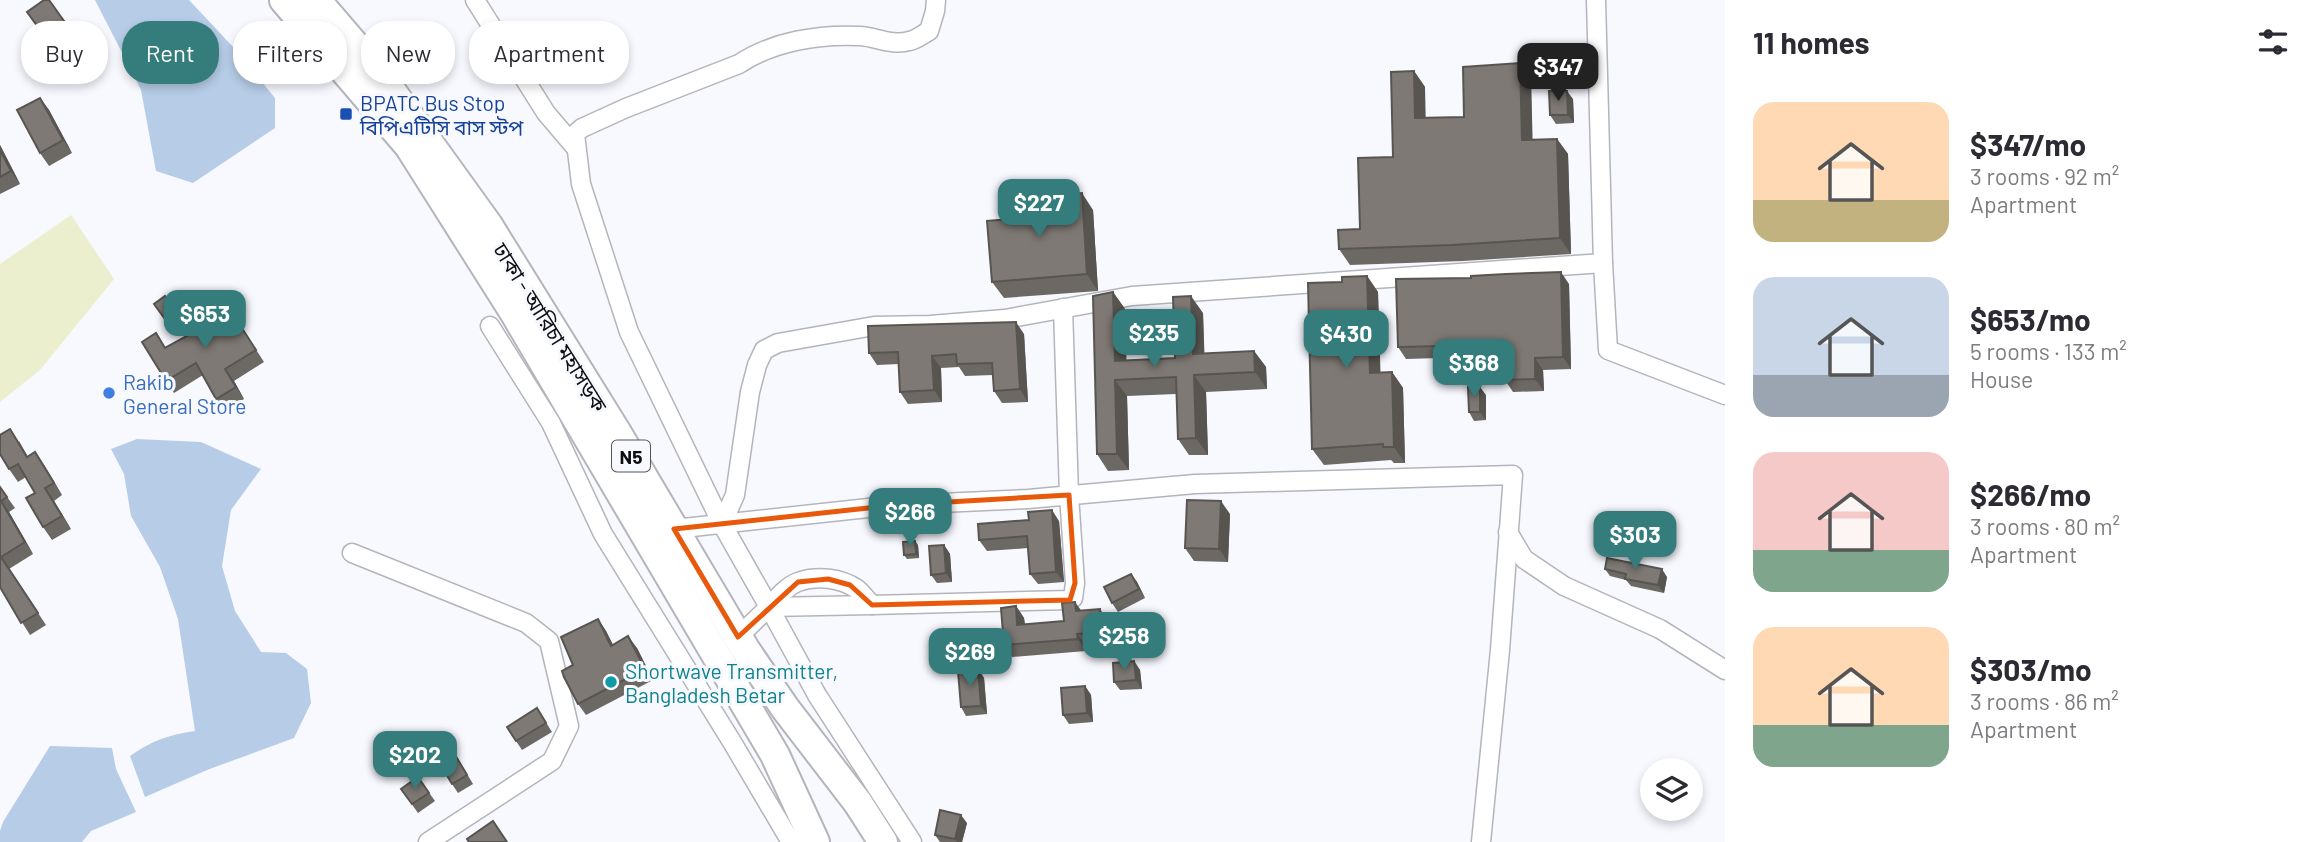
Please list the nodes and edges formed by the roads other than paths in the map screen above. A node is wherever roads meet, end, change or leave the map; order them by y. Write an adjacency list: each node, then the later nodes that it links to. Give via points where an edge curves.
1 (284, 0): 21 (highway, ঢাকা - আরিচা মহাসড়ক / N5, via 409,146 514,312 775,755)
2 (316, 0): 13 (highway, ঢাকা - আরিচা মহাসড়ক / N5, via 377,71 488,225)
3 (475, 0): 6 (street, via 546,113)
4 (936, 0): 6 (street, via 929,31 909,41 862,36 778,45 582,128 575,134)
5 (1596, 0): 7 (street)
6 (575, 148): 12 (street, via 581,184 629,332)
7 (1603, 262): 8 (street, via 1132,296); 10 (street, via 1608,350)
8 (1063, 308): 11 (street); 12 (street, via 1005,319 873,326 764,349 750,392 736,495)
9 (490, 326): 21 (street, via 551,423 603,534 732,742)
10 (1725, 395)
11 (1069, 495): 12 (street, via 896,505); 14 (street, via 1195,484 1513,475); 16 (street, via 1075,583 1070,600)
12 (722, 524): 13 (street); 17 (street)
13 (674, 529): 18 (highway, ঢাকা - আরিচা মহাসড়ক / N5)
14 (1508, 532): 19 (street, via 1524,559 1564,586 1660,629); 24 (street)
15 (352, 553): 22 (street, via 526,623 549,641 569,726 552,761)
16 (872, 605): 17 (street); 17 (street, via 840,579 828,579 798,582)
17 (769, 607): 18 (street); 23 (street, via 817,695)
18 (738, 637): 20 (highway, ঢাকা - আরিচা মহাসড়ক / N5)
19 (1725, 670)
20 (875, 835)
21 (808, 837)
22 (428, 842)
23 (912, 842)
24 (1481, 842)

